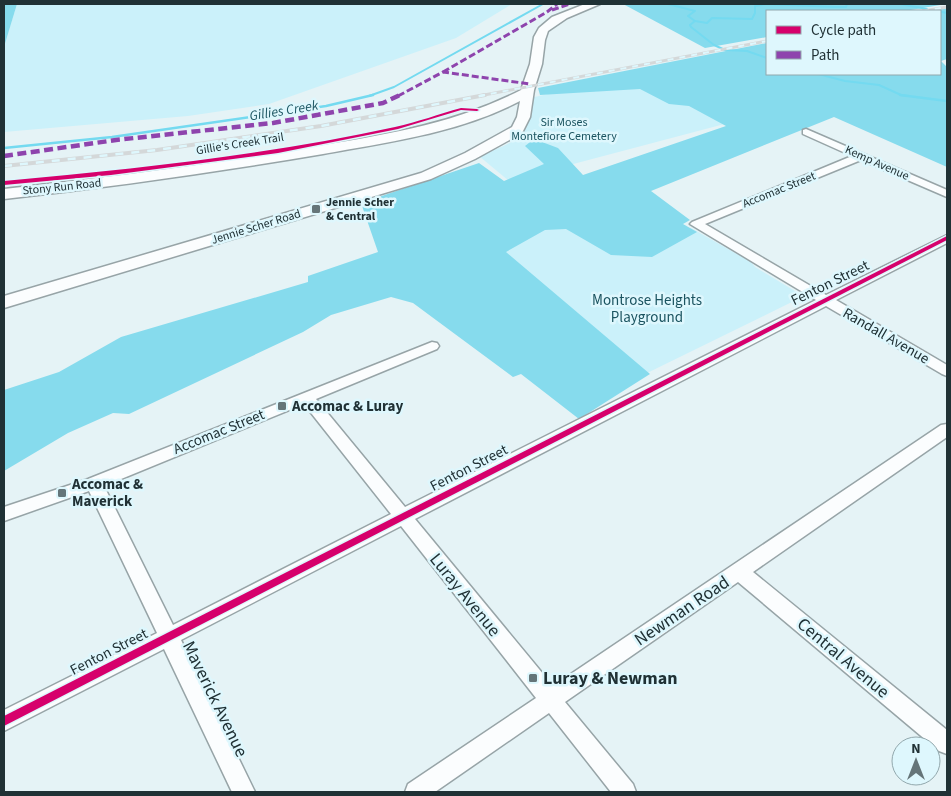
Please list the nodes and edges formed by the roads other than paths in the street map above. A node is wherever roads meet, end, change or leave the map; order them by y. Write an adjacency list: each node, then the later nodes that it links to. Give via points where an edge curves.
1 (595, 4): 2 (street, via 561,17 544,31)
2 (528, 92): 3 (street, Stony Run Road); 3 (street, via 522,124)
3 (504, 120): 6 (street, Stony Run Road, via 422,130 285,157); 11 (street, Jennie Scher Road, via 470,156 426,176)
4 (806, 132): 5 (street, Kemp Avenue)
5 (861, 156): 7 (street, Kemp Avenue); 8 (street, Accomac Street)
6 (4, 194)
7 (947, 194)
8 (696, 224): 10 (street, Randall Avenue)
9 (947, 238): 10 (street, Fenton Street)
10 (825, 300): 13 (street, Randall Avenue); 18 (street, Fenton Street)
11 (4, 302)
12 (432, 346): 14 (street, Accomac Street)
13 (947, 371)
14 (306, 396): 16 (street, Accomac Street); 18 (street, Luray Avenue)
15 (947, 429): 19 (street, Newman Road)
16 (94, 483): 17 (street, Accomac Street); 20 (street, Maverick Avenue)
17 (4, 514)
18 (403, 518): 20 (street, Fenton Street); 21 (street, Luray Avenue)
19 (740, 572): 21 (street, Newman Road); 23 (street, Central Avenue)
20 (169, 637): 22 (street, Fenton Street); 24 (street, Maverick Avenue)
21 (550, 699): 25 (street, Newman Road); 26 (street, Luray Avenue)
22 (4, 721)
23 (947, 744)
24 (244, 792)
25 (416, 792)
26 (625, 792)

